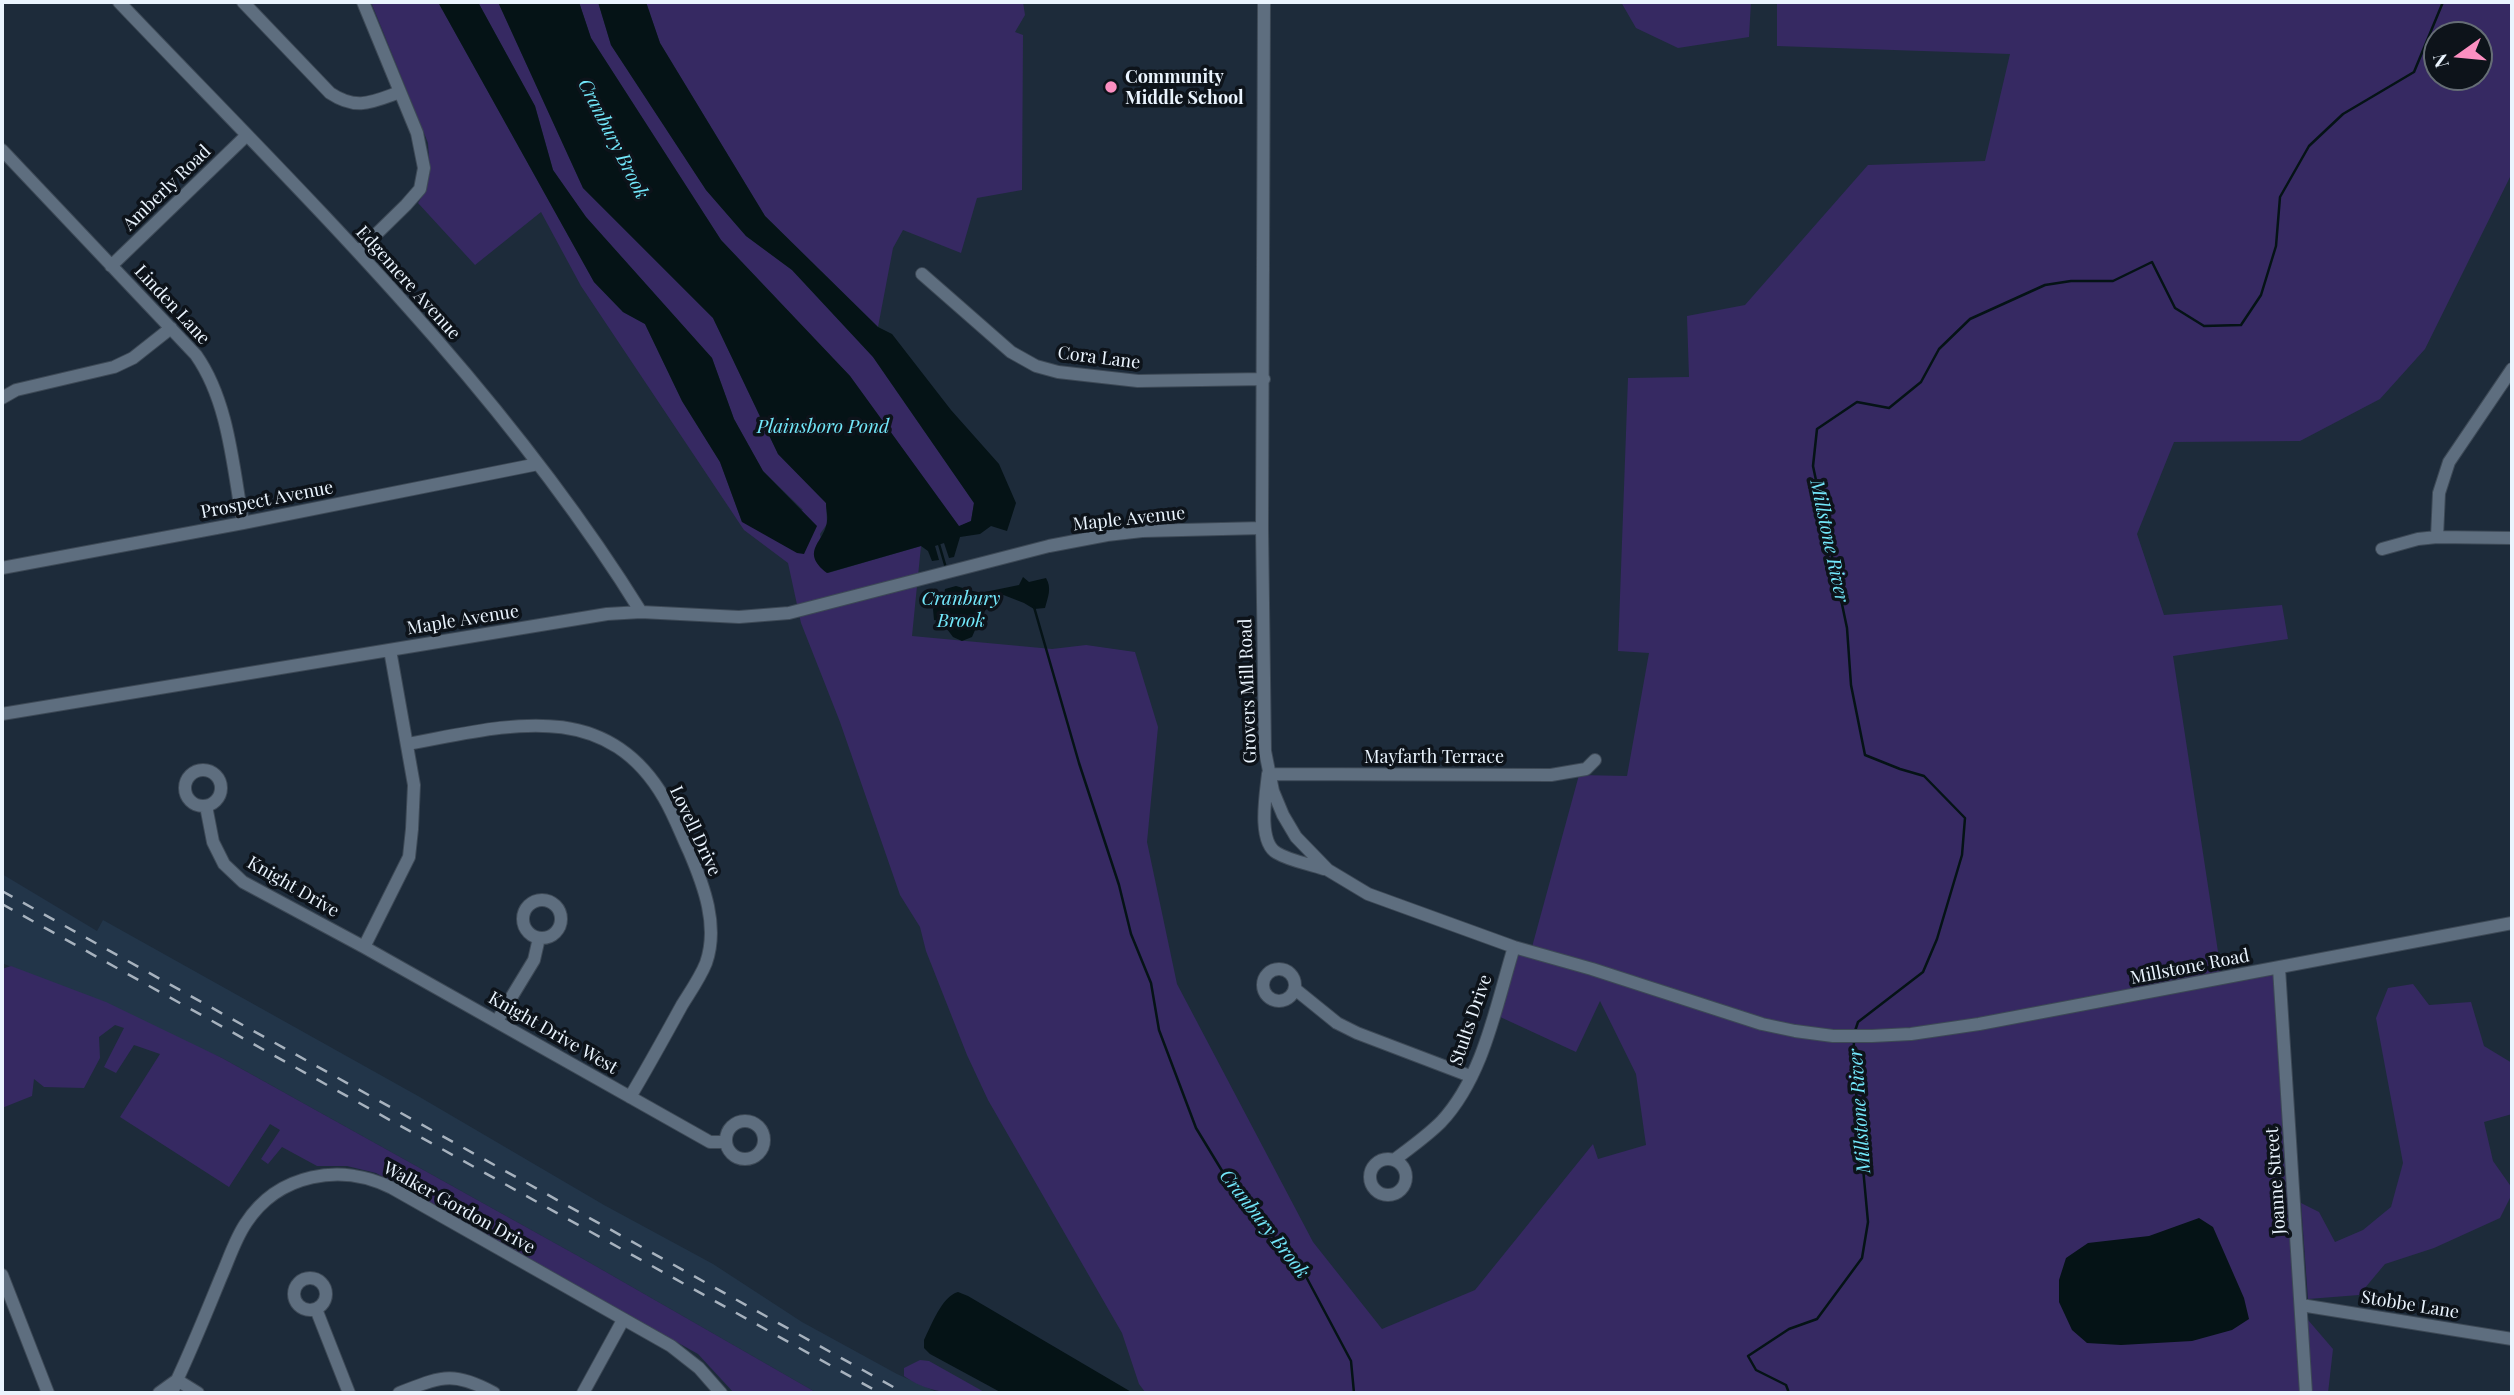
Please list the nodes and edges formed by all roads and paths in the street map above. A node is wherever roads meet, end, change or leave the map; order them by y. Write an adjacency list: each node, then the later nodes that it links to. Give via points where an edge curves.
1 (119, 2): 6 (street, Edgemere Avenue)
2 (243, 2): 5 (street, via 341,100 369,103)
3 (363, 2): 5 (street)
4 (1264, 2): 13 (street, Grovers Mill Road)
5 (400, 92): 8 (street, via 422,150 420,189)
6 (247, 135): 8 (street, Edgemere Avenue); 9 (street, Amberly Road)
7 (2, 150): 9 (street, Linden Lane)
8 (358, 252): 15 (street, Edgemere Avenue)
9 (111, 266): 11 (street, Linden Lane)
10 (922, 274): 13 (street, Cora Lane, via 1011,352 1036,366 1138,381)
11 (171, 328): 14 (street, via 114,367 16,390); 16 (street, Linden Lane, via 196,355 218,396)
12 (2512, 369): 18 (street, via 2449,462 2439,493)
13 (1264, 379): 17 (street, Grovers Mill Road)
14 (2, 398)
15 (538, 464): 16 (street, Prospect Avenue); 22 (street, Edgemere Avenue)
16 (243, 523): 21 (street, Prospect Avenue)
17 (1262, 527): 22 (street, Maple Avenue, via 1107,535 779,614 711,617); 27 (street, Grovers Mill Road)
18 (2437, 537): 19 (street); 20 (street)
19 (2512, 538)
20 (2382, 549)
21 (2, 569)
22 (641, 612): 23 (street, Maple Avenue)
23 (390, 650): 24 (street, Maple Avenue); 25 (street)
24 (2, 715)
25 (407, 744): 32 (street, via 414,785 409,857); 39 (street, Lovell Drive, via 535,724 568,727 620,749 640,766 664,798 699,874 712,933 706,964)
26 (1595, 760): 27 (street, Mayfarth Terrace, via 1587,769 1551,775)
27 (1268, 774): 29 (street, Grovers Mill Road, via 1296,837); 29 (street, via 1264,807 1270,848)
28 (206, 806): 32 (street, Knight Drive, via 213,842 224,864 243,883)
29 (1328, 870): 33 (street, Grovers Mill Road, via 1368,894)
30 (2512, 923): 34 (street, Millstone Road)
31 (539, 938): 36 (street, via 534,960)
32 (364, 947): 36 (street, Knight Drive West)
33 (1514, 947): 37 (street, Grovers Mill Road, via 1762,1024 1833,1036); 38 (street, Stults Drive)
34 (2279, 968): 37 (street, Millstone Road, via 1979,1024); 43 (street, Joanne Street)
35 (1295, 989): 38 (street, via 1347,1028)
36 (498, 1021): 39 (street, Knight Drive West)
37 (1872, 1036)
38 (1470, 1076): 41 (street, Stults Drive, via 1441,1122)
39 (630, 1097): 40 (street, Knight Drive West, via 710,1142)
40 (726, 1142)
41 (1394, 1160)
42 (2, 1275): 48 (street)
43 (2301, 1305): 46 (street, Stobbe Lane); 57 (street, Joanne Street)
44 (316, 1309): 52 (street)
45 (623, 1320): 47 (street, Walker Gordon Drive, via 383,1183 353,1175 322,1175 297,1181 274,1194 246,1223); 55 (street); 56 (street, Walker Gordon Drive, via 678,1351)
46 (2512, 1339)
47 (177, 1380): 49 (street); 50 (street, Walker Gordon Drive); 51 (street)
48 (48, 1393)
49 (159, 1393)
50 (172, 1393)
51 (198, 1393)
52 (349, 1393)
53 (399, 1393): 54 (street, via 450,1377)
54 (494, 1393)
55 (583, 1393)
56 (721, 1393)
57 (2306, 1393)

